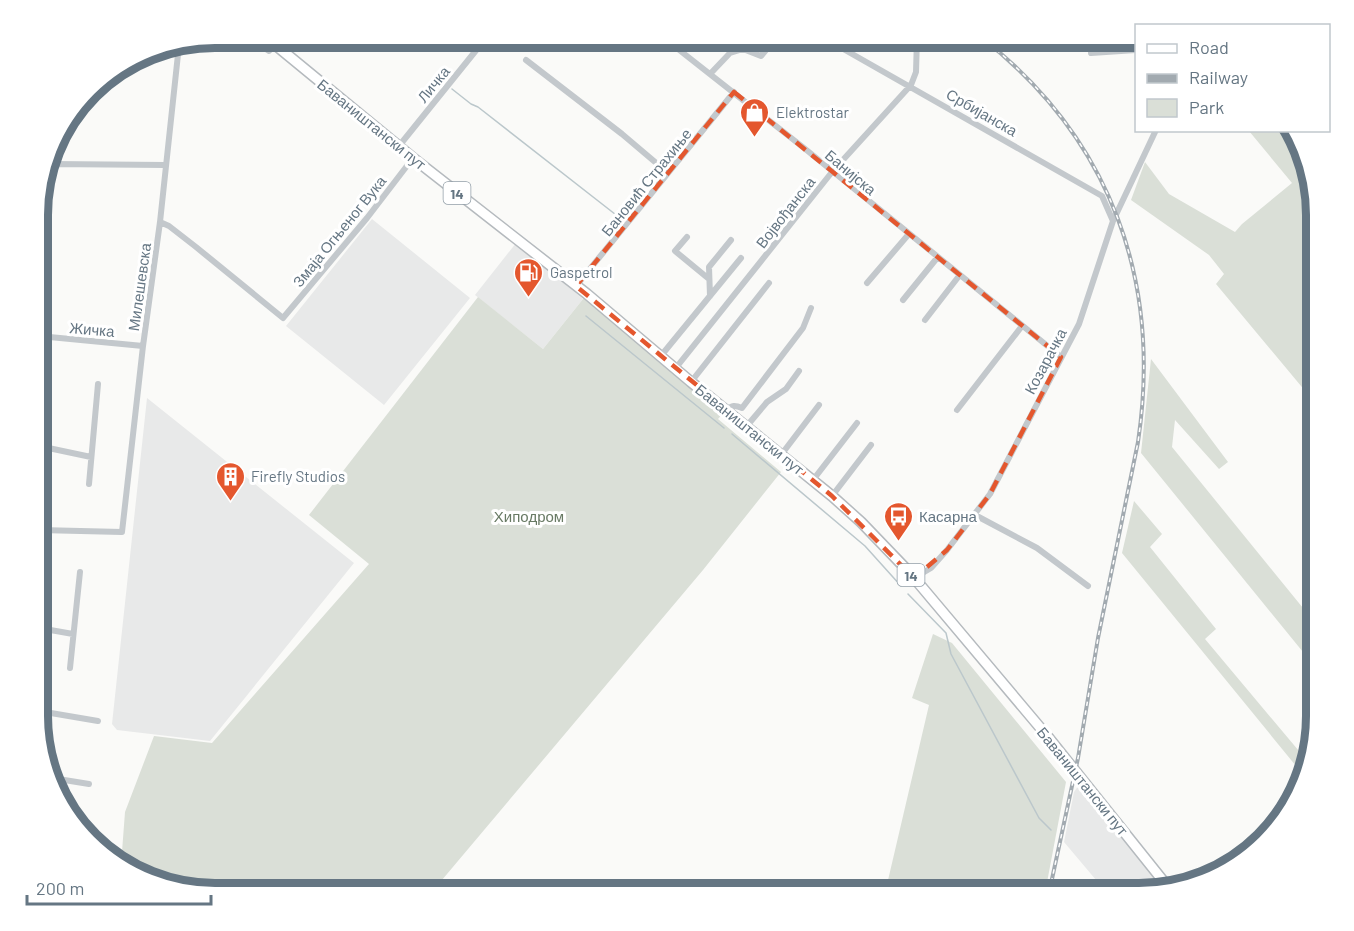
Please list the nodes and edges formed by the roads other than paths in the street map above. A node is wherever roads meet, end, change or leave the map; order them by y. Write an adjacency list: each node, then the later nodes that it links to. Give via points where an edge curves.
1 (279, 48): 15 (main road, Баваништански пут / 14)
2 (478, 48): 15 (street, Личка)
3 (677, 48): 11 (street, Банијска)
4 (768, 48): 11 (street, via 761,56 743,49 730,53)
5 (843, 48): 12 (street, Србијанска)
6 (917, 48): 12 (street)
7 (1135, 50): 9 (street)
8 (177, 52): 18 (street, Милешевска)
9 (1091, 53)
10 (526, 60): 20 (street)
11 (711, 73): 13 (street, Банијска)
12 (911, 85): 19 (street, Војвођанска); 21 (street, Србијанска, via 1102,196)
13 (734, 93): 19 (street, Банијска); 20 (street, Бановић Страхиње)
14 (1155, 132): 21 (street, Козарачка)
15 (399, 146): 16 (main road, Баваништански пут / 14)
16 (413, 158): 22 (street, Змаја Огњеног Вука, via 282,318); 32 (main road, Баваништански пут / 14)
17 (56, 164): 18 (street)
18 (165, 165): 22 (street, Милешевска)
19 (832, 171): 23 (street, Банијска); 42 (street, Војвођанска)
20 (668, 173): 32 (street, Бановић Страхиње)
21 (1113, 221): 41 (street, Козарачка, via 1079,324)
22 (160, 222): 39 (street, Милешевска)
23 (908, 235): 27 (street, Банијска); 31 (street)
24 (687, 237): 29 (street, via 675,251)
25 (731, 240): 29 (street, via 709,267)
26 (741, 258): 33 (street)
27 (937, 258): 28 (street, Банијска); 34 (street)
28 (959, 276): 36 (street); 37 (street, Банијска)
29 (709, 279): 33 (street)
30 (769, 283): 44 (street)
31 (867, 284)
32 (576, 286): 40 (main road, Баваништански пут / 14)
33 (710, 296): 40 (street)
34 (903, 300)
35 (811, 308): 48 (street, via 803,328 764,382 742,408 730,406)
36 (925, 320)
37 (1022, 326): 41 (street, Банијска); 47 (street)
38 (48, 337): 39 (street, Жичка)
39 (143, 346): 59 (street, Милешевска, via 122,532)
40 (660, 357): 42 (main road, Баваништански пут / 14)
41 (1061, 357): 58 (street, Козарачка, via 990,494)
42 (675, 369): 44 (main road, Баваништански пут / 14)
43 (799, 371): 50 (street)
44 (691, 382): 48 (main road, Баваништански пут / 14)
45 (98, 384): 54 (street)
46 (819, 405): 53 (street)
47 (957, 410)
48 (726, 411): 50 (main road, Баваништански пут / 14)
49 (857, 423): 55 (street)
50 (746, 427): 53 (main road, Баваништански пут / 14)
51 (871, 445): 57 (street)
52 (48, 448): 54 (street)
53 (781, 455): 55 (main road, Баваништански пут / 14)
54 (91, 457): 56 (street)
55 (813, 480): 57 (main road, Баваништански пут / 14)
56 (89, 484)
57 (832, 496): 61 (main road, Баваништански пут / 14)
58 (975, 515): 61 (street, Козарачка, via 931,568); 62 (street, via 1037,548)
59 (48, 530)
60 (80, 572): 64 (street)
61 (914, 578): 70 (main road, Баваништански пут / 14)
62 (1088, 586)
63 (48, 630): 64 (street)
64 (73, 634): 65 (street)
65 (70, 668)
66 (48, 713): 67 (street)
67 (98, 721)
68 (61, 779): 69 (street)
69 (89, 784)
70 (1164, 881)

